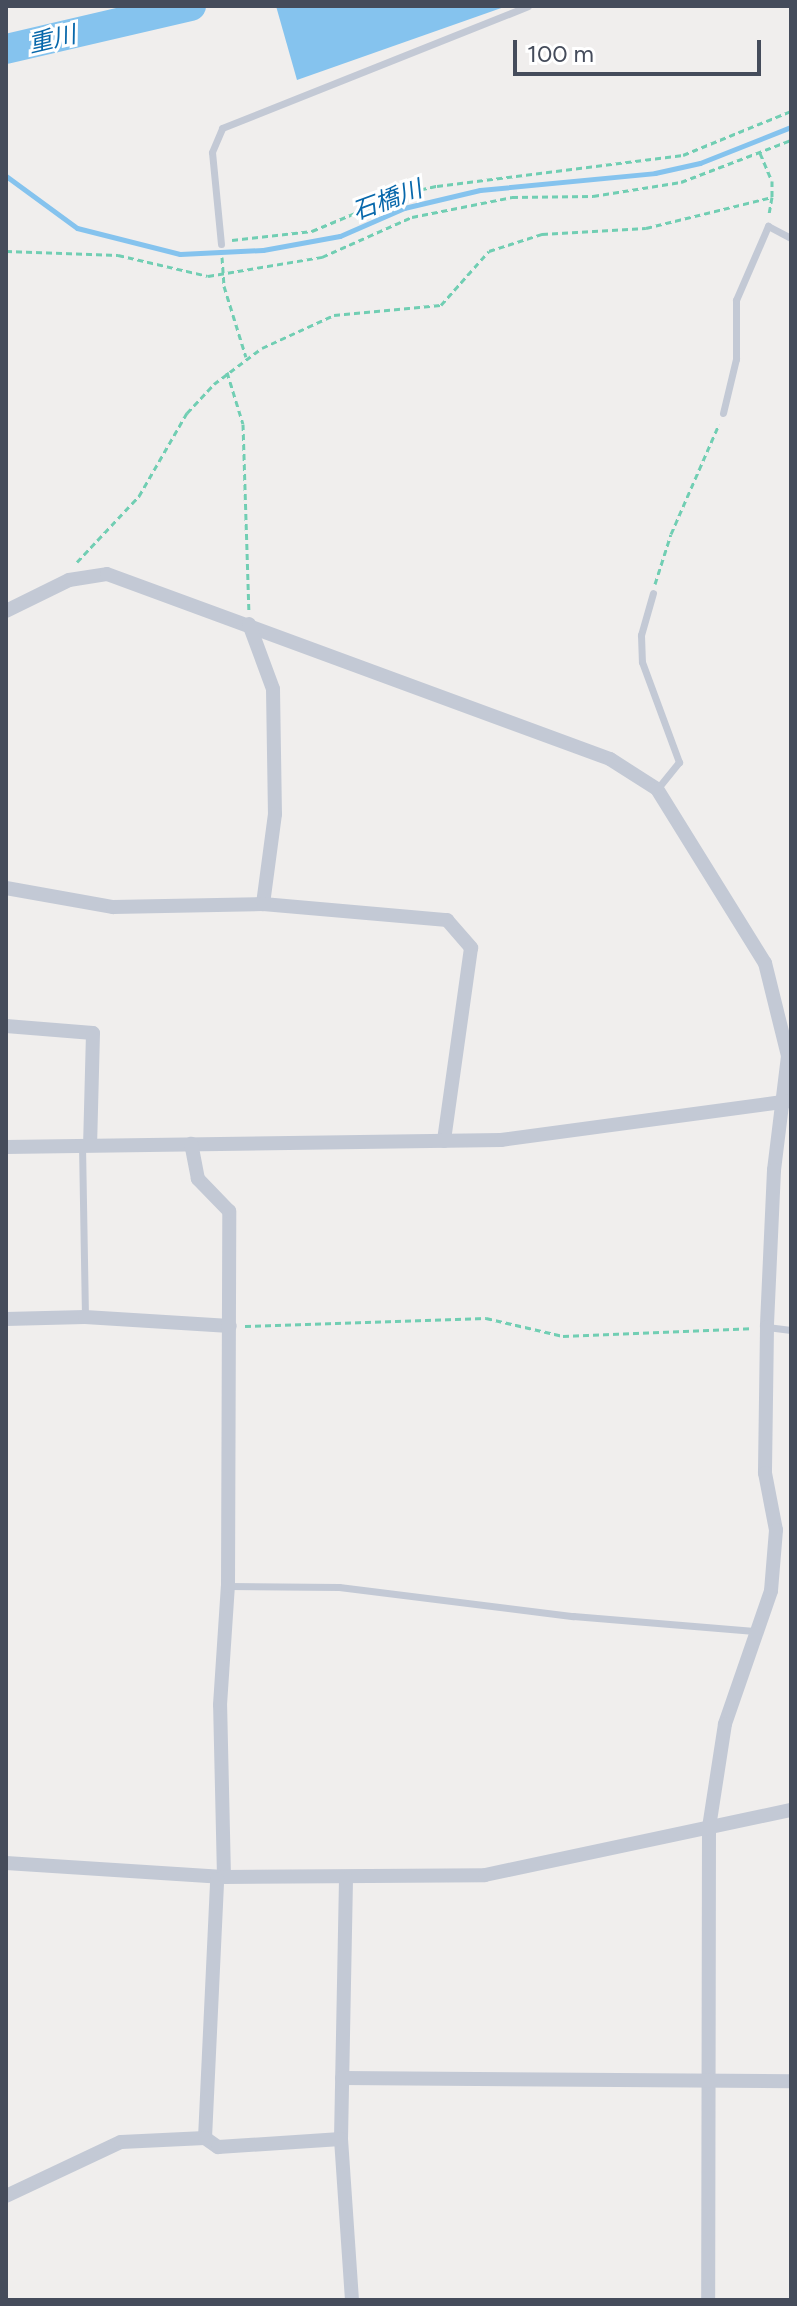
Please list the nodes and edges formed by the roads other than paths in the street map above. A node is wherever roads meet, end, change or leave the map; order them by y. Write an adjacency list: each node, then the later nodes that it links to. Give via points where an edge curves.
1 (528, 6): 3 (lane, via 222,128 212,152)
2 (791, 238): 4 (lane, via 768,226 736,300 736,359)
3 (220, 242)
4 (723, 413)
5 (653, 593): 8 (lane, via 641,635 642,662 679,762)
6 (6, 611): 7 (street, via 69,580 107,574)
7 (249, 624): 8 (street, via 539,729 610,759); 10 (street, via 273,689 275,814)
8 (657, 789): 12 (street, via 765,963 788,1056)
9 (6, 888): 10 (street, via 113,907)
10 (263, 904): 13 (street, via 447,920 471,948)
11 (6, 1026): 15 (street, via 93,1033)
12 (788, 1101): 13 (street, via 501,1140); 20 (street, via 774,1170)
13 (444, 1141): 14 (street)
14 (191, 1144): 15 (street); 19 (street, via 198,1179 229,1211)
15 (86, 1145): 16 (street); 17 (lane)
16 (6, 1147)
17 (85, 1317): 18 (street); 19 (street)
18 (6, 1319)
19 (230, 1326): 22 (street)
20 (767, 1327): 21 (lane); 23 (street, via 765,1473 776,1530 771,1591)
21 (791, 1330)
22 (228, 1586): 23 (lane, via 339,1587 573,1616); 27 (street, via 220,1705)
23 (757, 1631): 25 (street, via 725,1724)
24 (791, 1810): 25 (street)
25 (709, 1827): 28 (street, via 485,1875); 30 (street)
26 (6, 1863): 27 (street)
27 (220, 1878): 28 (street); 32 (street)
28 (346, 1879): 29 (street)
29 (342, 2078): 30 (street); 33 (street)
30 (709, 2081): 31 (street); 36 (street)
31 (791, 2081)
32 (205, 2138): 33 (street, via 218,2147); 34 (street, via 121,2142)
33 (341, 2139): 35 (street)
34 (6, 2196)
35 (352, 2300)
36 (708, 2300)

